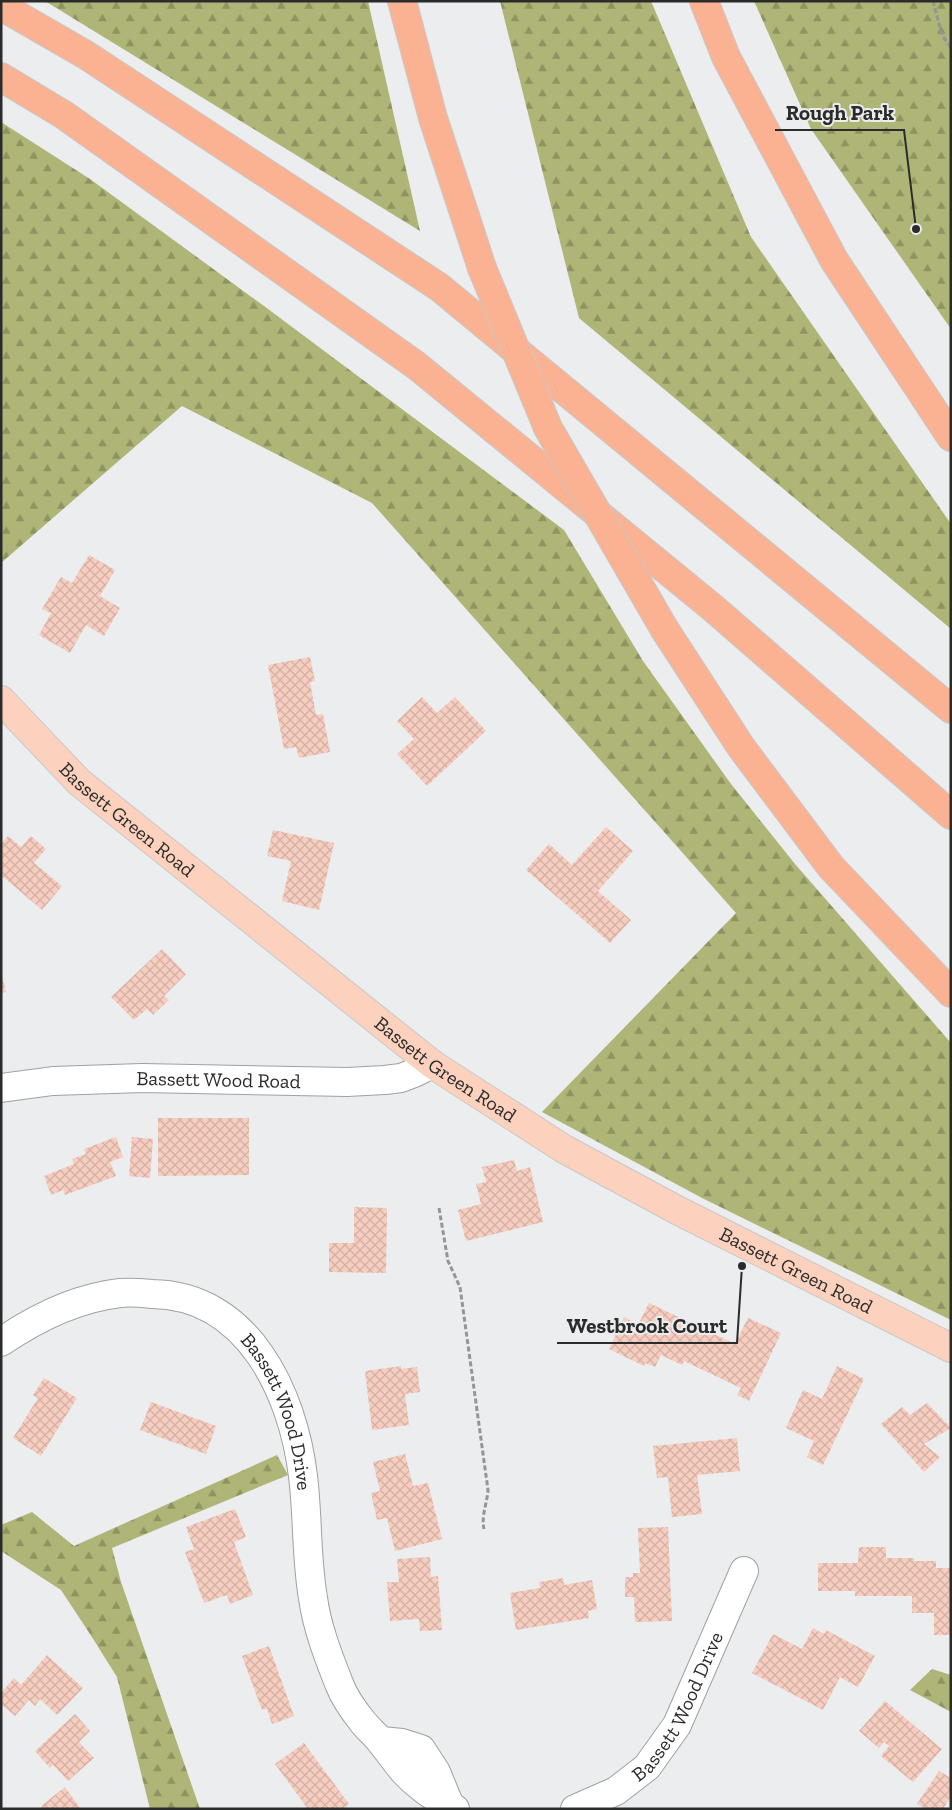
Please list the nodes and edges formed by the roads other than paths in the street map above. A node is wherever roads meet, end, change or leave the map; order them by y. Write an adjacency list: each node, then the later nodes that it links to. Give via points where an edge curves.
1 (402, 1): 9 (highway, bridge, via 433,118 482,268 548,428 665,630 741,747 831,867)
2 (704, 1): 5 (highway, via 726,57 834,260)
3 (1, 6): 7 (highway, via 86,55 439,287)
4 (1, 77): 8 (highway, via 64,115 417,366 713,608)
5 (951, 437)
6 (1, 700): 10 (main road, Bassett Green Road, via 79,782)
7 (951, 709)
8 (951, 815)
9 (951, 993)
10 (432, 1064): 11 (street, Bassett Wood Road, via 414,1074 385,1080 142,1078 54,1081); 13 (main road, Bassett Green Road, via 564,1149 677,1210)
11 (1, 1088)
12 (1, 1342): 15 (street, Bassett Wood Drive, via 18,1330 77,1302 121,1293 166,1294 201,1302 223,1315 247,1337 264,1359 284,1399 297,1439 313,1598 323,1641 341,1689 400,1769 421,1788)
13 (951, 1348)
14 (744, 1571): 16 (street, Bassett Wood Drive, via 677,1725 647,1767 616,1790)
15 (453, 1807)
16 (575, 1809)

